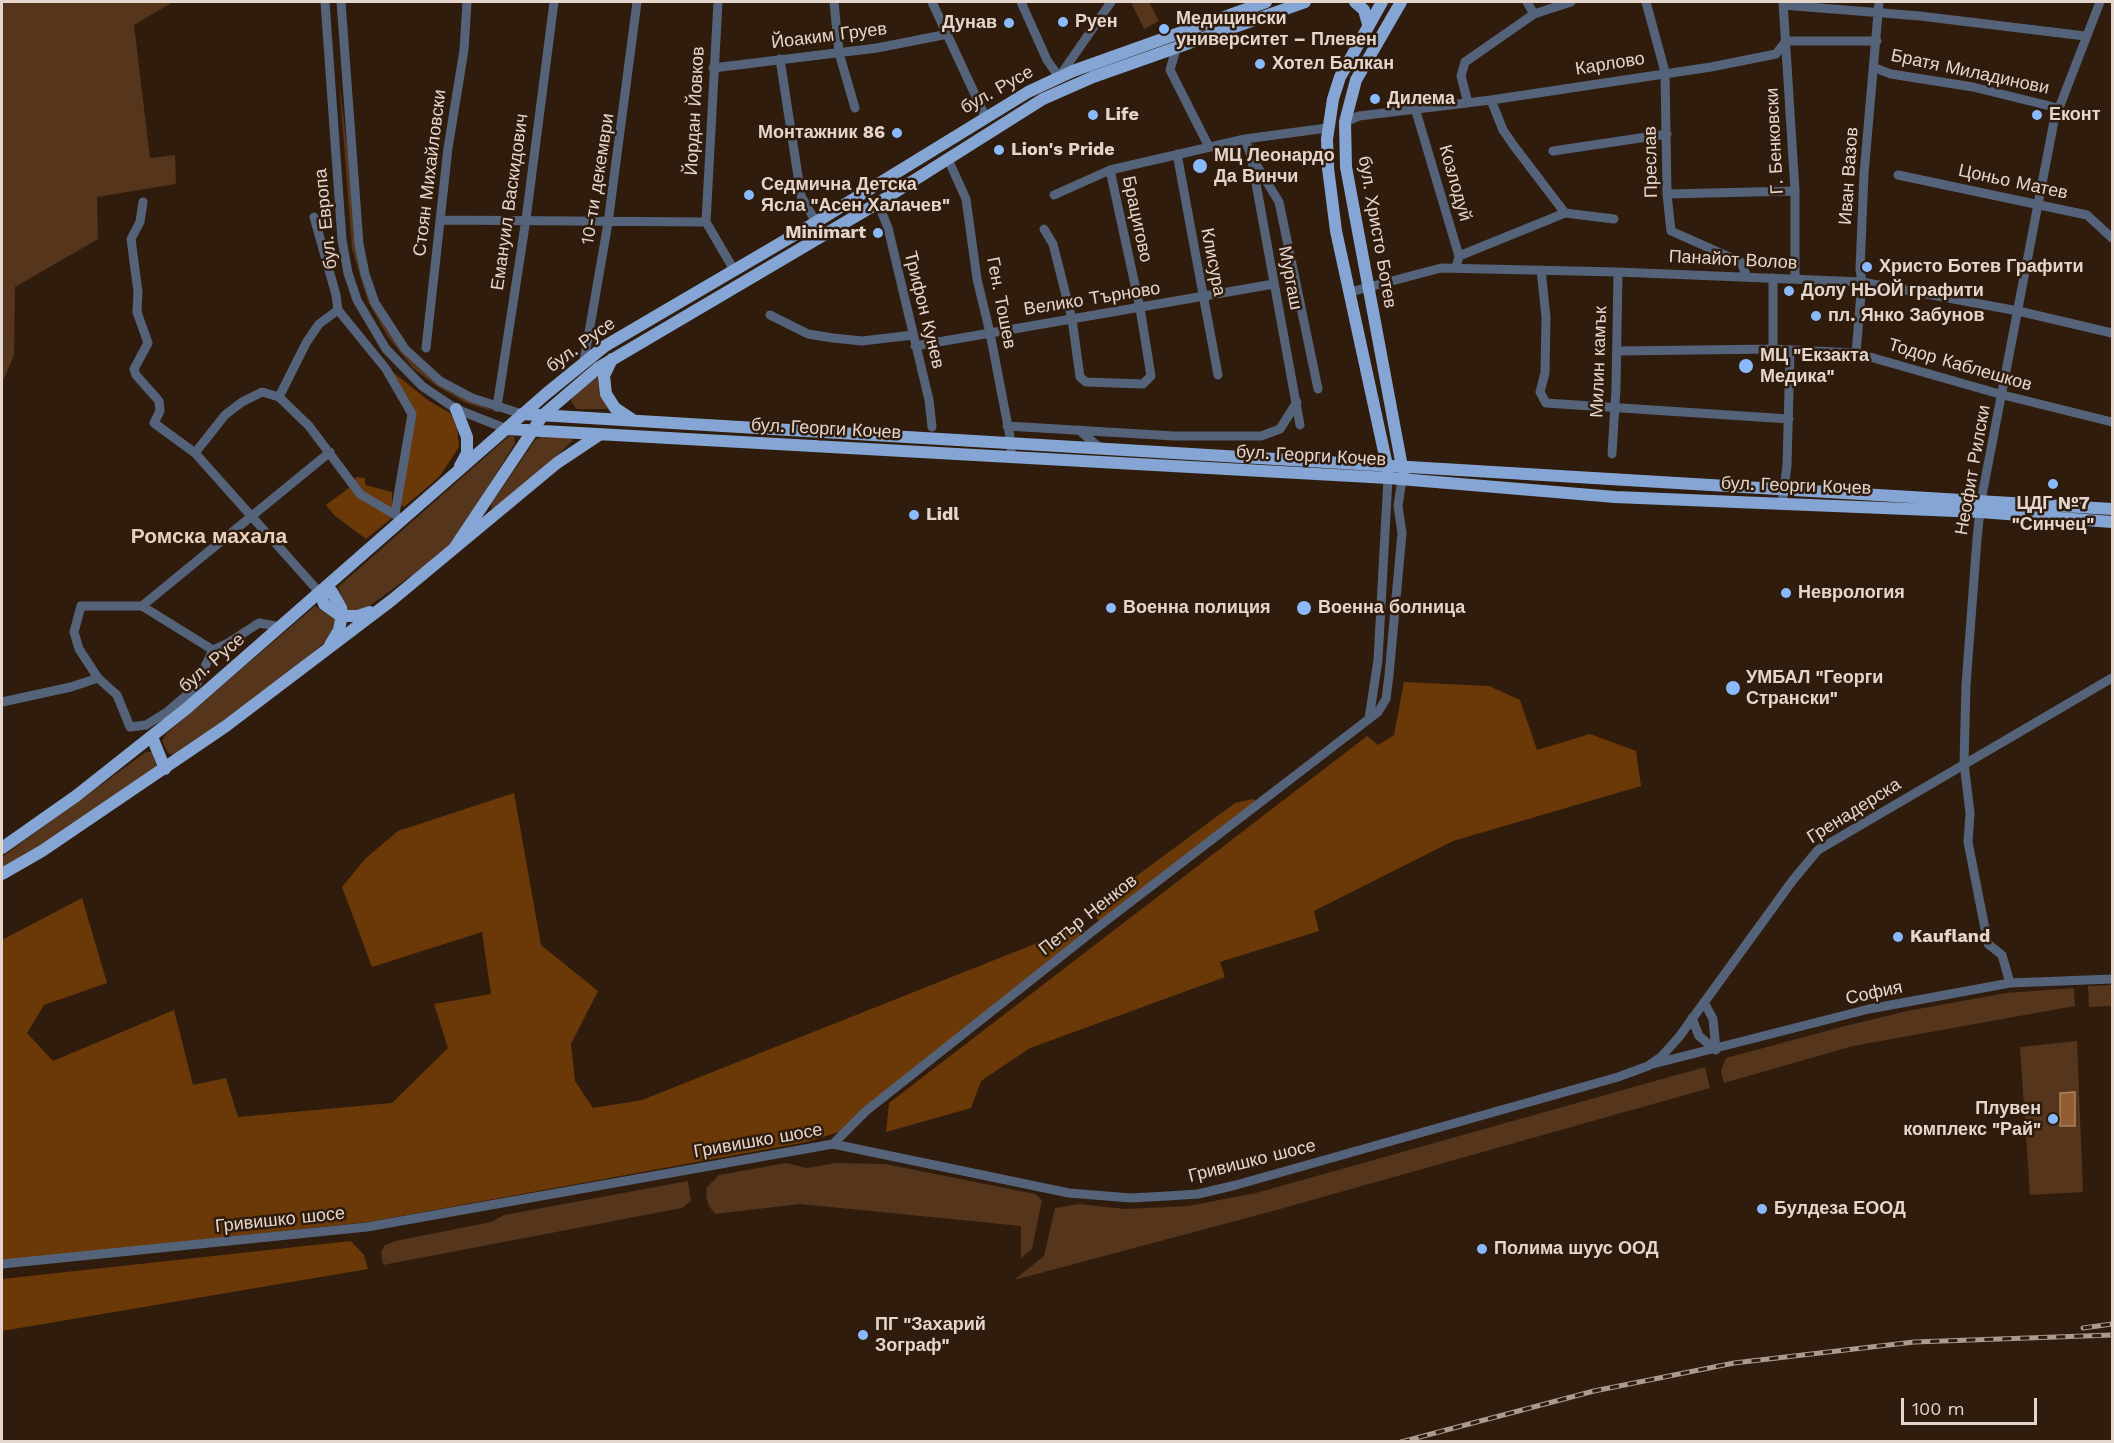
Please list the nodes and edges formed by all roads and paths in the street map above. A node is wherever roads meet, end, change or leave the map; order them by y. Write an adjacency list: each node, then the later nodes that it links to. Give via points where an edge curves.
1 (325, 2): 106 (street, бул. Европа, via 342,240 353,288 369,323 394,359 422,386)
2 (341, 2): 104 (street, бул. Европа, via 359,244 369,288 388,326 423,366 460,392)
3 (467, 2): 64 (street, Стоян Михайловски)
4 (554, 2): 62 (street, Емануил Васкидович)
5 (637, 2): 67 (street, 10-ти декември)
6 (718, 2): 32 (street, Йордан Йовков)
7 (834, 2): 30 (street)
8 (932, 2): 24 (street)
9 (1021, 2): 36 (street, via 1047,60)
10 (1111, 2): 28 (street)
11 (1266, 2): 34 (main road, бул. Русе)
12 (1305, 2): 29 (main road, бул. Русе)
13 (1355, 2): 23 (main road, via 1364,10)
14 (1382, 2): 23 (main road, бул. Христо Ботев)
15 (1401, 2): 43 (main road, бул. Христо Ботев, via 1356,80)
16 (1527, 2): 22 (street)
17 (1570, 2): 22 (street)
18 (1646, 2): 35 (street, Преслав)
19 (2100, 2): 25 (street, Неофит Рилски)
20 (1783, 3): 21 (street); 26 (street, Г. Бенковски)
21 (1880, 5): 25 (street, via 1920,16); 27 (street, Иван Вазов)
22 (1534, 14): 38 (street, via 1465,62 1461,76)
23 (1368, 24): 44 (main road, бул. Христо Ботев, via 1340,77)
24 (948, 34): 30 (street, Йоаким Груев); 42 (street)
25 (2085, 36): 41 (street, Неофит Рилски)
26 (1786, 41): 27 (street); 35 (street, Карлово, via 1776,54); 54 (street, Г. Бенковски)
27 (1877, 41): 33 (street, Иван Вазов)
28 (1081, 47): 34 (street); 36 (street)
29 (1176, 48): 34 (main road, бул. Русе); 47 (street, via 1170,70)
30 (839, 53): 31 (street, Йоаким Груев); 39 (street)
31 (780, 59): 32 (street, Йоаким Груев); 66 (street, via 801,196)
32 (713, 68): 65 (street, Йордан Йовков)
33 (1875, 68): 41 (street, Братя Миладинови); 78 (street, Иван Вазов, via 1864,174)
34 (1091, 72): 36 (main road, бул. Русе); 51 (main road, бул. Русе, via 1026,108)
35 (1665, 72): 37 (street, Карлово); 45 (street, Преслав)
36 (1059, 77): 42 (main road, бул. Русе)
37 (1491, 100): 38 (street, Карлово); 60 (street, via 1503,130)
38 (1468, 103): 40 (street, Карлово)
39 (855, 108)
40 (1415, 108): 43 (street, Карлово, via 1359,116); 70 (street, Козлодуй)
41 (2058, 108): 59 (street, Неофит Рилски)
42 (985, 116): 66 (main road, бул. Русе)
43 (1345, 122): 80 (main road, бул. Христо Ботев, via 1346,167)
44 (1327, 128): 46 (street); 81 (main road, бул. Христо Ботев, via 1336,231)
45 (1667, 134): 48 (street); 55 (street, Преслав)
46 (1245, 139): 47 (street); 50 (street, Мургаш)
47 (1209, 147): 49 (street)
48 (1552, 150)
49 (1177, 154): 52 (street); 82 (street, Клисура)
50 (1251, 156): 79 (street, Мургаш); 100 (street, via 1279,202)
51 (948, 159): 58 (main road, бул. Русе); 88 (street, Ген. Тошев, via 966,199 977,279)
52 (1110, 170): 56 (street); 83 (street, Брацигово)
53 (1898, 175): 59 (street, Цоньо Матев)
54 (1795, 190): 55 (street); 77 (street, Г. Бенковски)
55 (1667, 194): 75 (street, Преслав, via 1671,231 1740,262)
56 (1054, 195)
57 (143, 202): 122 (street, via 140,222 131,238 137,312 148,343 134,369 159,401 160,411 154,423)
58 (878, 203): 90 (street, Трифон Кунев, via 888,228); 97 (main road, бул. Русе)
59 (2036, 206): 69 (street, Цоньо Матев, via 2087,214); 85 (street, Неофит Рилски)
60 (1565, 213): 63 (street); 70 (street)
61 (314, 217): 84 (street)
62 (526, 219): 64 (street); 67 (street); 104 (street, Емануил Васкидович)
63 (1614, 219)
64 (440, 220): 92 (street, Стоян Михайловски)
65 (706, 222): 67 (street); 72 (street)
66 (816, 222): 72 (main road, бул. Русе)
67 (608, 224): 98 (street, 10-ти декември)
68 (1044, 230): 87 (street, via 1053,244)
69 (2112, 238)
70 (1459, 256): 71 (street)
71 (1456, 268): 73 (street, Панайот Волов); 80 (street, Панайот Волов, via 1441,268)
72 (734, 270): 98 (main road, бул. Русе)
73 (1541, 270): 74 (street, Панайот Волов); 105 (street, via 1546,317 1545,373 1540,392 1546,403)
74 (1618, 272): 75 (street, Панайот Волов); 94 (street, Милин камък)
75 (1747, 277): 76 (street, Панайот Волов)
76 (1773, 278): 77 (street, Панайот Волов); 93 (street)
77 (1795, 279): 78 (street, Панайот Волов)
78 (1862, 282): 85 (street, Панайот Волов); 96 (street, Иван Вазов)
79 (1274, 284): 82 (street, Велико Търново); 103 (street, Мургаш)
80 (1368, 287): 81 (street, Панайот Волов); 126 (main road, бул. Христо Ботев)
81 (1350, 292): 125 (main road, бул. Христо Ботев)
82 (1203, 297): 83 (street, Велико Търново); 99 (street, Клисура)
83 (1140, 309): 87 (street, Велико Търново); 87 (street, Брацигово, via 1151,376 1143,384 1086,382 1080,377)
84 (338, 310): 102 (street, via 312,334); 134 (street, via 386,369 412,414)
85 (2018, 311): 89 (street, Панайот Волов); 101 (street, Неофит Рилски)
86 (770, 315): 90 (street, via 808,333 833,338 862,341)
87 (1072, 319): 88 (street, Велико Търново)
88 (990, 333): 91 (street, Велико Търново); 113 (street, Ген. Тошев)
89 (2112, 333)
90 (913, 335): 91 (street, Трифон Кунев)
91 (915, 346): 114 (street, Трифон Кунев)
92 (426, 348)
93 (1773, 350): 94 (street, Тодор Каблешков); 95 (street, Тодор Каблешков)
94 (1617, 351): 105 (street, Милин камък)
95 (1790, 352): 96 (street, Тодор Каблешков); 109 (street)
96 (1856, 352): 101 (street, Тодор Каблешков)
97 (612, 359): 108 (main road, бул. Русе); 110 (main road, via 604,376 606,394 615,408)
98 (584, 361): 107 (main road, бул. Русе)
99 (1218, 375)
100 (1318, 389)
101 (2003, 395): 111 (street, Тодор Каблешков); 131 (street, Неофит Рилски)
102 (279, 397): 121 (street); 122 (street, via 262,392 242,402 225,415)
103 (1297, 402): 112 (street, Мургаш); 116 (street, via 1280,429 1262,436)
104 (497, 406): 107 (street, бул. Европа)
105 (1615, 408): 109 (street); 123 (street, Милин камък)
106 (456, 409): 115 (street, бул. Европа); 127 (main road, via 468,446)
107 (522, 414): 108 (main road, бул. Георги Кочев); 115 (main road, бул. Русе)
108 (543, 415): 110 (main road, бул. Георги Кочев); 117 (main road, бул. Русе)
109 (1789, 419): 130 (street)
110 (634, 420): 119 (main road, бул. Георги Кочев)
111 (2112, 422)
112 (1300, 425)
113 (1007, 426): 116 (street); 119 (street, Ген. Тошев)
114 (932, 427)
115 (507, 429): 117 (main road, бул. Георги Кочев); 127 (main road, бул. Русе)
116 (1079, 430): 120 (street)
117 (532, 431): 118 (main road, бул. Георги Кочев); 136 (main road, бул. Русе)
118 (600, 434): 124 (main road, бул. Георги Кочев); 136 (main road, бул. Русе, via 564,458)
119 (1011, 442): 120 (main road, бул. Георги Кочев); 124 (street, Ген. Тошев)
120 (1101, 448): 125 (main road, бул. Георги Кочев)
121 (330, 452): 133 (street); 134 (street, via 360,494)
122 (195, 453): 133 (street)
123 (1612, 454)
124 (1011, 458): 128 (main road, бул. Георги Кочев)
125 (1387, 465): 126 (main road, бул. Георги Кочев); 128 (main road, бул. Христо Ботев)
126 (1403, 465): 129 (main road, бул. Христо Ботев); 130 (main road, бул. Георги Кочев)
127 (455, 475): 134 (main road, бул. Русе)
128 (1388, 478): 129 (main road, бул. Георги Кочев); 147 (street, via 1378,660)
129 (1402, 480): 130 (main road, бул. Георги Кочев, via 1616,496); 147 (street, Петър Ненков, via 1398,506 1402,533 1386,699)
130 (1782, 497): 131 (main road, бул. Георги Кочев)
131 (1980, 506): 132 (main road, бул. Георги Кочев); 135 (main road, бул. Георги Кочев); 149 (street, Неофит Рилски)
132 (2112, 509)
133 (251, 516): 137 (street); 139 (street)
134 (400, 517): 137 (main road, бул. Русе)
135 (2112, 522)
136 (455, 547): 138 (main road, бул. Русе)
137 (320, 593): 140 (main road, via 334,594); 141 (main road, бул. Русе)
138 (392, 600): 140 (main road, via 363,615); 143 (main road, бул. Русе)
139 (142, 606): 142 (street); 144 (street, via 81,606 74,632 79,649)
140 (342, 615): 143 (main road, via 335,639)
141 (281, 627): 142 (street, via 259,623); 148 (main road, бул. Русе)
142 (213, 650): 144 (street, via 194,689 146,725 130,727 117,695)
143 (315, 660): 150 (main road, бул. Русе)
144 (98, 678): 146 (street)
145 (2112, 678): 149 (street, Гренадерска)
146 (2, 702)
147 (1370, 719): 159 (street, Петър Ненков, via 866,1111)
148 (152, 737): 150 (main road); 151 (main road, бул. Русе)
149 (1964, 763): 154 (street, Неофит Рилски, via 1970,813 1968,842 1988,944 2002,955); 155 (street, Гренадерска, via 1818,850)
150 (165, 769): 152 (main road, бул. Русе)
151 (2, 848)
152 (2, 874)
153 (2112, 979): 154 (street, София)
154 (2010, 983): 157 (street, София, via 1869,1009)
155 (1704, 1002): 156 (street, Гренадерска); 157 (street, via 1713,1019)
156 (1692, 1018): 157 (street, via 1699,1036); 158 (street, Гренадерска, via 1671,1047)
157 (1716, 1050): 158 (street, София)
158 (1648, 1066): 159 (street, Гривишко шосе, via 1596,1084 1198,1194 1131,1198 1069,1193)
159 (833, 1144): 160 (street, Гривишко шосе, via 367,1227)
160 (2, 1264)

